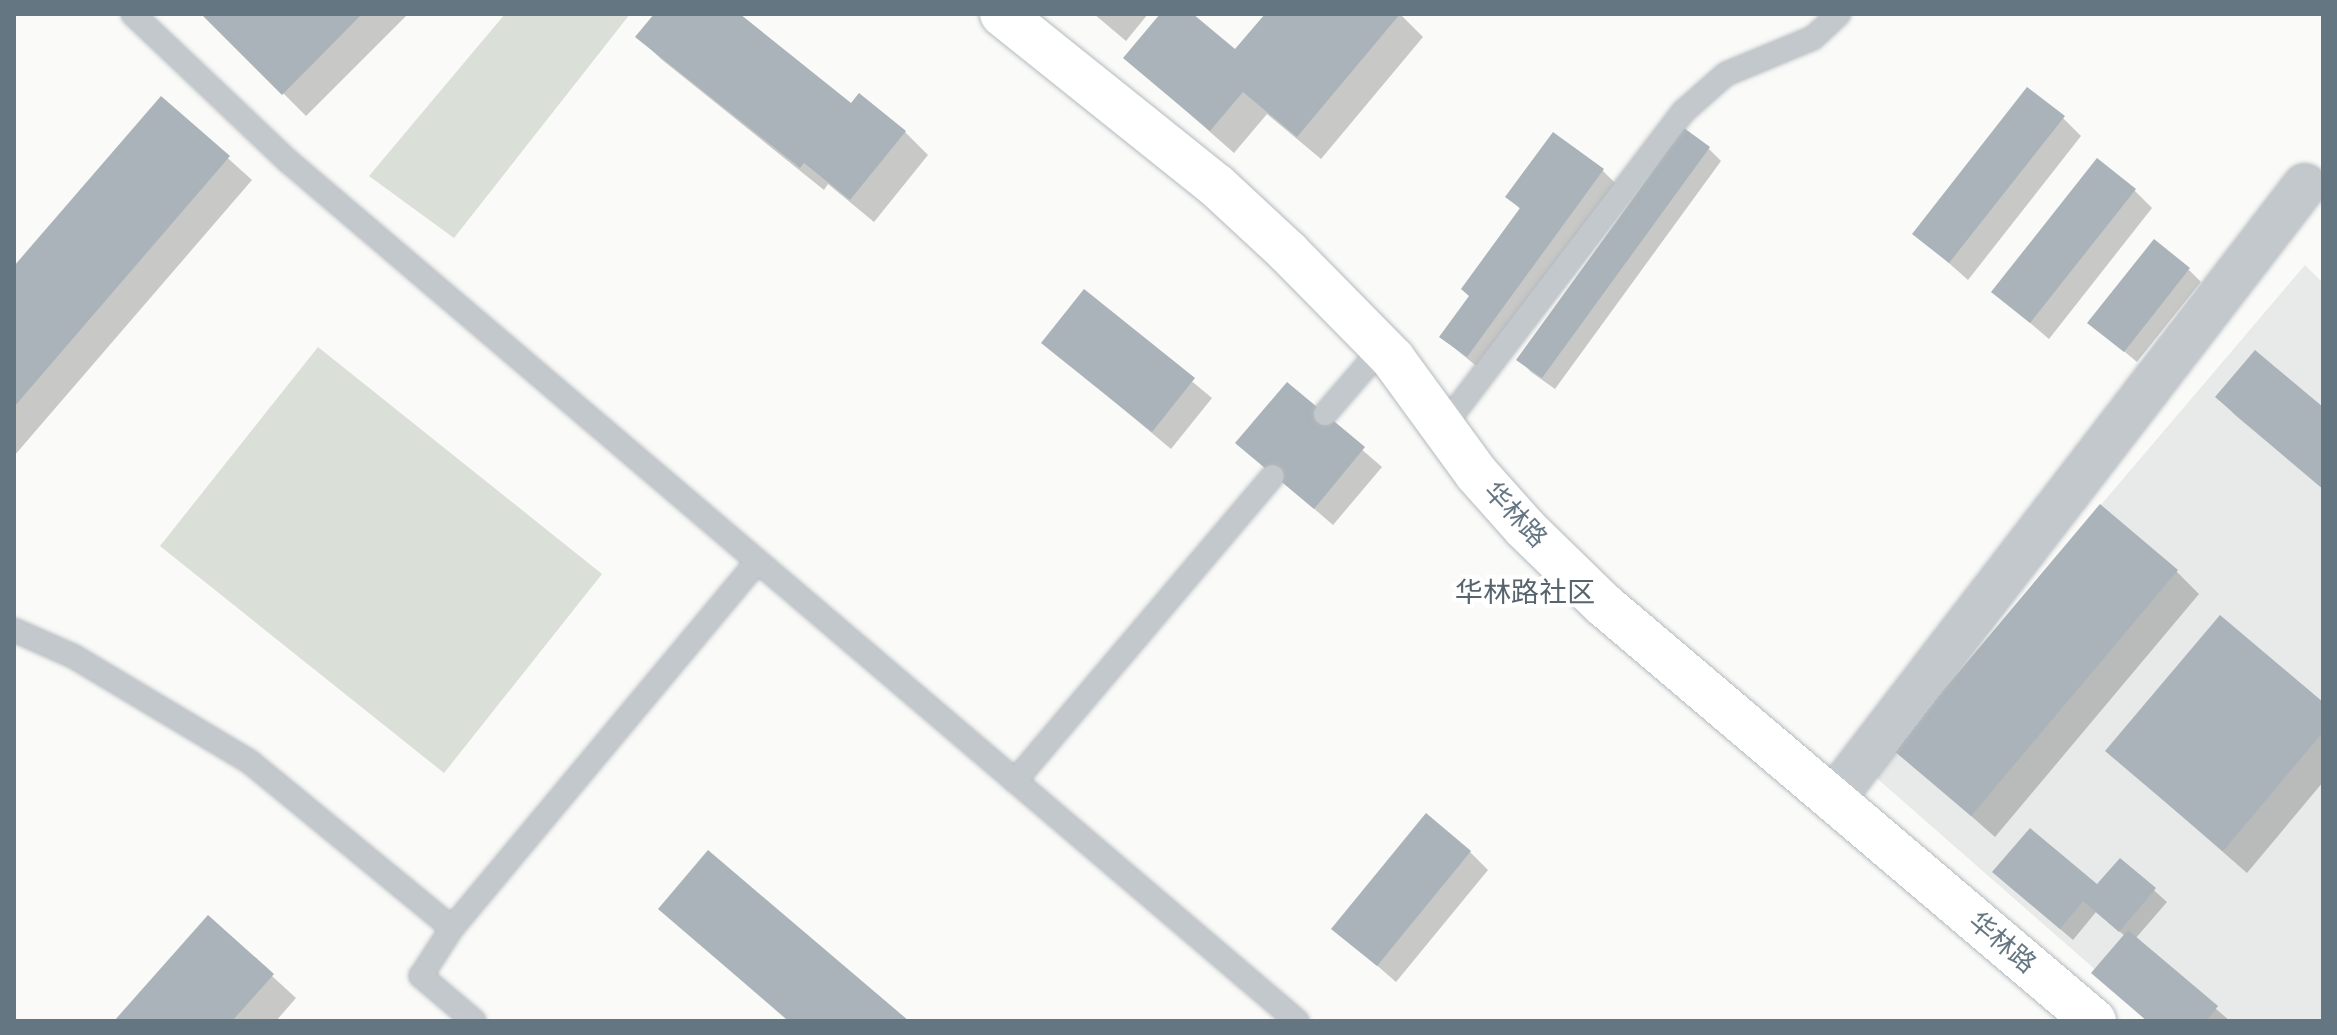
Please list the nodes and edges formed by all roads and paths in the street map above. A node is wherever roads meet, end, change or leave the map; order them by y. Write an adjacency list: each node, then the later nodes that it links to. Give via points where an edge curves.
1 (133, 14): 9 (lane, via 288,161)
2 (1002, 14): 5 (street, 华林路, via 1217,186)
3 (1839, 14): 7 (lane, via 1813,38 1726,74 1683,112)
4 (2305, 185): 12 (street)
5 (1382, 348): 6 (lane); 7 (street, 华林路)
6 (1325, 414)
7 (1443, 427): 12 (street, 华林路, via 1525,528 1604,605)
8 (1273, 476): 11 (lane)
9 (757, 562): 11 (lane); 13 (lane)
10 (14, 630): 13 (lane, via 73,656 250,762)
11 (1015, 781): 15 (lane)
12 (1833, 799): 16 (street, 华林路)
13 (452, 928): 14 (lane, via 421,976)
14 (474, 1021)
15 (1297, 1021)
16 (2094, 1021)

